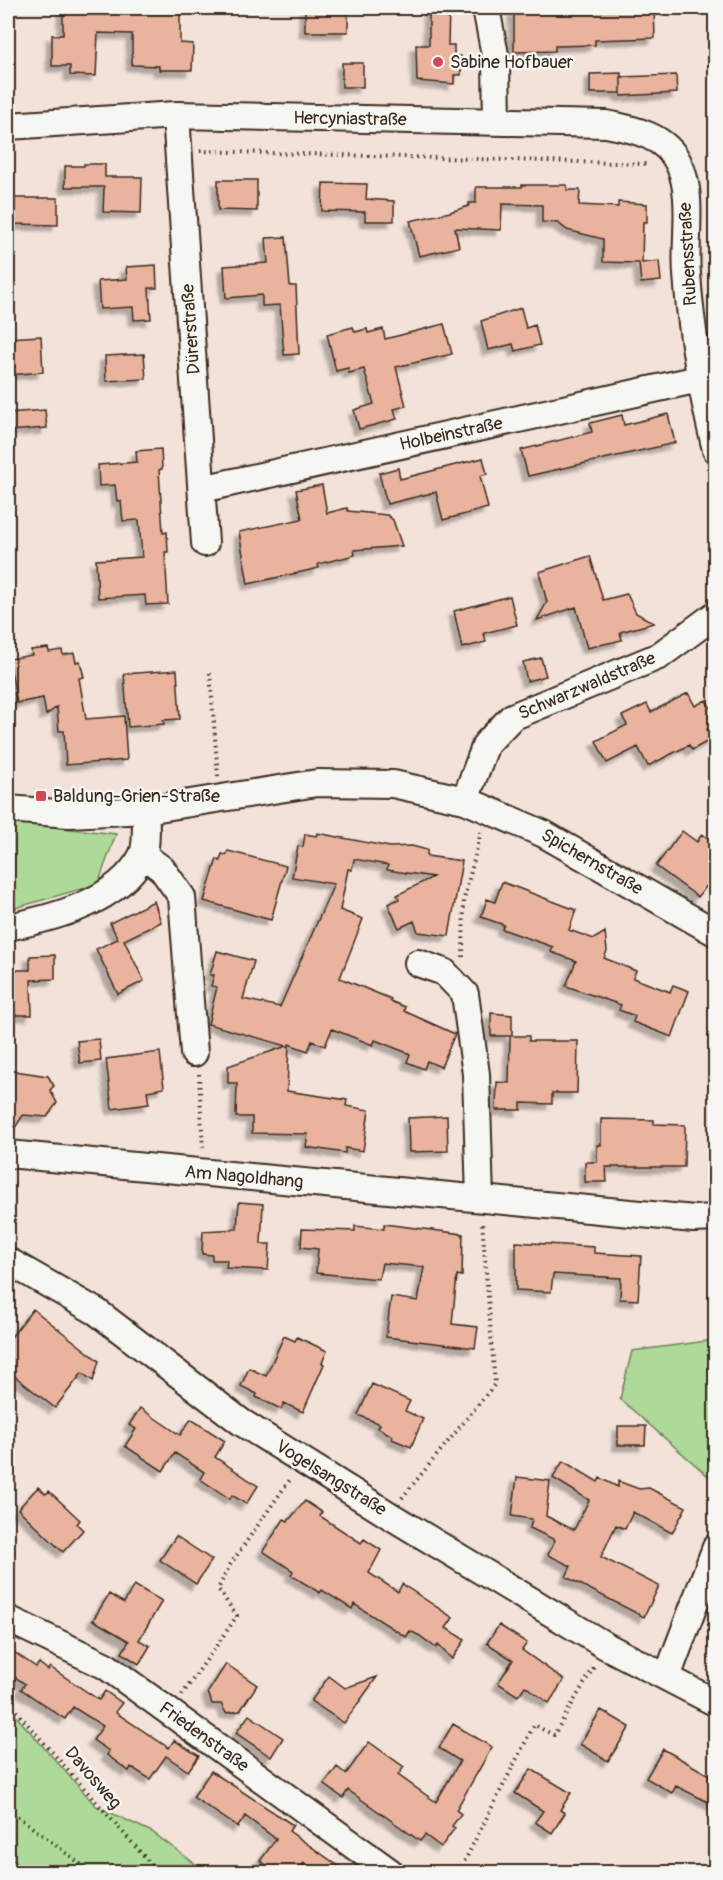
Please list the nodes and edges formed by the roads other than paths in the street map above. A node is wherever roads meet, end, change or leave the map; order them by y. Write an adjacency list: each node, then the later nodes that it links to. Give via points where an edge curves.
1 (486, 8): 3 (street, via 496,60)
2 (176, 115): 3 (street, Hercyniastraße); 4 (street, Hercyniastraße); 8 (street, Dürerstraße)
3 (497, 122): 5 (street, Hercyniastraße, via 606,124 631,129 655,138)
4 (8, 126)
5 (679, 164): 6 (street, Rubensstraße, via 685,185 687,273)
6 (699, 379): 7 (street, Rubensstraße); 8 (street, Holbeinstraße)
7 (716, 450)
8 (202, 489): 9 (street, Dürerstraße)
9 (205, 543)
10 (716, 614): 11 (street, Schwarzwaldstraße, via 659,656 512,717 486,744)
11 (476, 804): 13 (street, via 393,784 317,783); 16 (street, Spichernstraße, via 544,834)
12 (8, 809): 13 (street, via 69,814)
13 (146, 810): 14 (street)
14 (143, 855): 15 (street, via 121,881 93,902 46,919); 18 (street, via 168,876 182,897)
15 (8, 927)
16 (716, 933)
17 (418, 963): 20 (street, via 444,972 465,994 476,1074)
18 (197, 1065)
19 (8, 1154): 20 (street, Am Nagoldhang)
20 (480, 1198): 21 (street, Am Nagoldhang)
21 (716, 1218)
22 (8, 1261): 25 (street, Vogelsangstraße, via 97,1312 241,1422 606,1646)
23 (716, 1547): 25 (street)
24 (8, 1619): 27 (street, Friedenstraße, via 106,1666)
25 (667, 1677): 26 (street, Vogelsangstraße)
26 (716, 1703)
27 (390, 1872)

